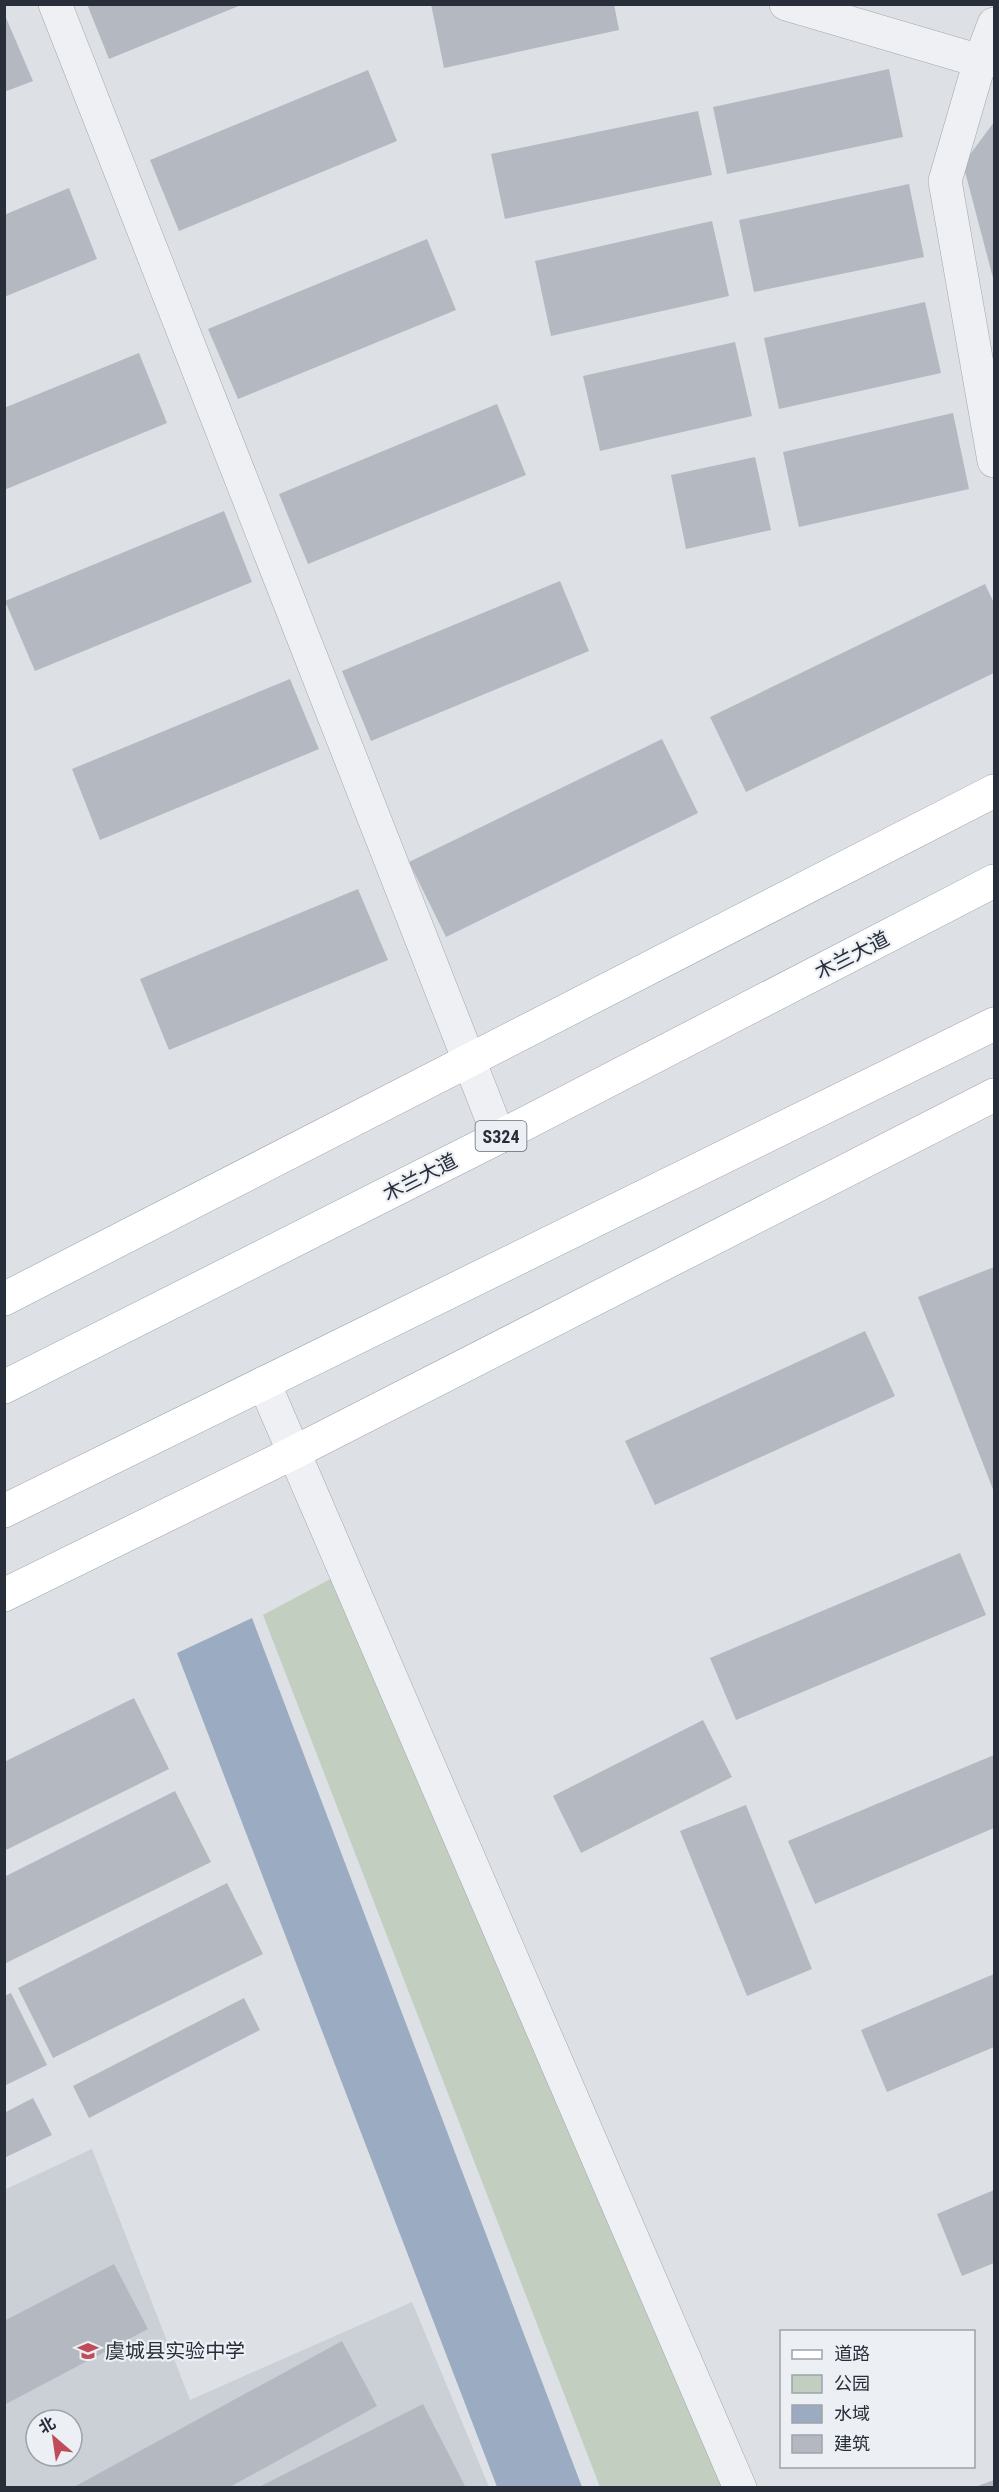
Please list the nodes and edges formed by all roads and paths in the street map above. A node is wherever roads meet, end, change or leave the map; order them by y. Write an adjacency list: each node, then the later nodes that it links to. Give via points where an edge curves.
1 (55, 4): 9 (street)
2 (786, 4): 4 (street)
3 (994, 24): 4 (street)
4 (987, 61): 5 (street, via 945,181)
5 (994, 461)
6 (994, 791): 9 (main road)
7 (994, 881): 11 (main road, 木兰大道 / S324)
8 (994, 1024): 13 (main road)
9 (469, 1060): 11 (street); 12 (main road)
10 (994, 1095): 15 (main road)
11 (499, 1137): 14 (main road, 木兰大道 / S324)
12 (4, 1299)
13 (264, 1383): 15 (street); 16 (main road)
14 (4, 1387)
15 (293, 1453): 17 (main road); 18 (street)
16 (4, 1511)
17 (4, 1595)
18 (740, 2487)

